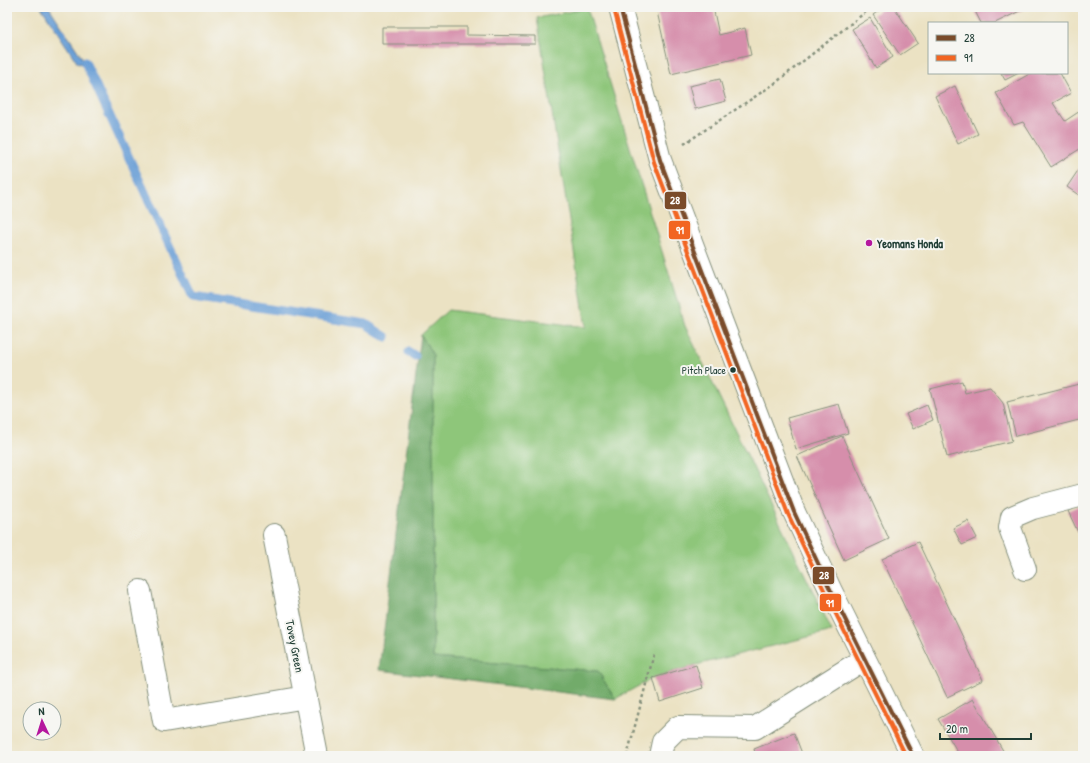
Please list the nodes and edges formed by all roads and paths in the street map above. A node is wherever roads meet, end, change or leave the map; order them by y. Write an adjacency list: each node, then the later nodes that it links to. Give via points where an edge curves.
1 (620, 7): 3 (main road)
2 (872, 7): 3 (path, via 774,84)
3 (660, 160): 9 (main road, via 794,512)
4 (1083, 495): 6 (main road, via 1033,508 1012,517 1010,528)
5 (274, 535): 10 (main road, Tovey Green)
6 (1025, 569)
7 (140, 591): 10 (main road, via 164,721)
8 (654, 654): 12 (path)
9 (864, 659): 13 (main road, via 755,728 678,727 663,742); 14 (main road)
10 (306, 697): 11 (main road, Tovey Green)
11 (317, 756)
12 (627, 756)
13 (660, 756)
14 (913, 756)

